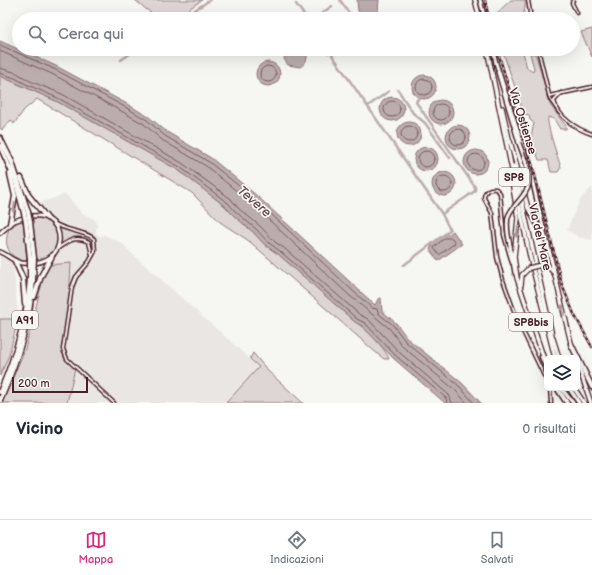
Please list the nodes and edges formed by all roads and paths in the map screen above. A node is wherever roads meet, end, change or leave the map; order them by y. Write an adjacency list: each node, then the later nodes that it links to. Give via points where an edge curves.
1 (475, 0): 5 (main road)
2 (480, 0): 6 (main road)
3 (528, 0): 7 (street)
4 (573, 0): 8 (street)
5 (478, 12)
6 (483, 12)
7 (530, 12)
8 (576, 12)
9 (489, 56): 15 (main road, Via del Mare / SP8)
10 (494, 56): 12 (main road, Via Ostiense / SP8bis)
11 (540, 56): 16 (street)
12 (496, 63): 32 (main road, Via Ostiense / SP8bis, via 529,166); 33 (main road, Via Ostiense / SP8bis, bridge, via 528,171 529,183 525,194 508,217)
13 (592, 87): 14 (street)
14 (561, 93): 16 (street); 17 (street, via 554,101)
15 (498, 96): 18 (main road, Via del Mare / SP8); 21 (main road, Via del Mare / SP8)
16 (549, 96): 17 (street)
17 (559, 112): 19 (street, via 574,125)
18 (508, 133): 32 (main road, via 528,208); 47 (main road, Via del Mare / SP8, via 531,245)
19 (592, 134)
20 (0, 138): 23 (highway, A91)
21 (506, 138): 40 (main road, one-way to 40, via 518,218 514,256); 46 (main road, Via del Mare / SP8, via 530,257)
22 (0, 146): 23 (highway, A91)
23 (10, 162): 26 (highway, via 29,196); 28 (highway, one-way to 28, via 14,196); 41 (highway, A91, bridge, via 28,222)
24 (32, 216): 26 (main road)
25 (23, 218): 28 (main road)
26 (47, 218): 27 (main road)
27 (51, 221): 31 (street, via 66,230 90,235); 34 (main road, via 59,234)
28 (9, 225): 29 (main road)
29 (0, 233)
30 (89, 242): 31 (street); 34 (street, via 74,238); 37 (street)
31 (95, 242): 37 (street)
32 (547, 242): 39 (main road, Via Ostiense / SP8bis)
33 (509, 247): 40 (main road, Via Ostiense / SP8bis); 53 (street, via 503,228 499,190 492,188 487,190 484,198 492,213 501,276 517,319)
34 (57, 249): 36 (main road)
35 (0, 252): 38 (main road)
36 (52, 256): 38 (main road, via 39,263 21,263); 43 (highway, via 38,283)
37 (92, 256): 63 (street, via 76,277 72,287 63,349 67,359)
38 (13, 259): 44 (highway, via 24,287)
39 (555, 276): 42 (main road, bridge, via 549,267 541,265 529,268 522,276); 45 (main road, Via Ostiense / SP8bis, one-way to 39)
40 (517, 278): 42 (main road, Via Ostiense / SP8bis)
41 (32, 279): 43 (highway, A91); 44 (highway, A91)
42 (521, 287): 49 (main road, Via Ostiense / SP8bis)
43 (30, 310): 62 (highway, A91, via 18,356)
44 (25, 320): 60 (highway, A91)
45 (571, 344): 48 (main road, Via Ostiense / SP8bis); 54 (highway)
46 (554, 355)
47 (558, 355)
48 (575, 355)
49 (542, 357): 50 (main road, Via Ostiense / SP8bis); 51 (highway)
50 (544, 360)
51 (544, 362)
52 (580, 371): 70 (main road)
53 (544, 376)
54 (592, 387)
55 (550, 391): 64 (street)
56 (559, 391): 61 (highway)
57 (564, 391): 67 (main road)
58 (571, 391): 68 (main road)
59 (576, 391): 69 (main road)
60 (0, 392)
61 (563, 398): 65 (street); 66 (highway)
62 (0, 401)
63 (114, 403)
64 (551, 403)
65 (562, 403)
66 (567, 403)
67 (573, 403)
68 (579, 403)
69 (584, 403)
70 (591, 403)

